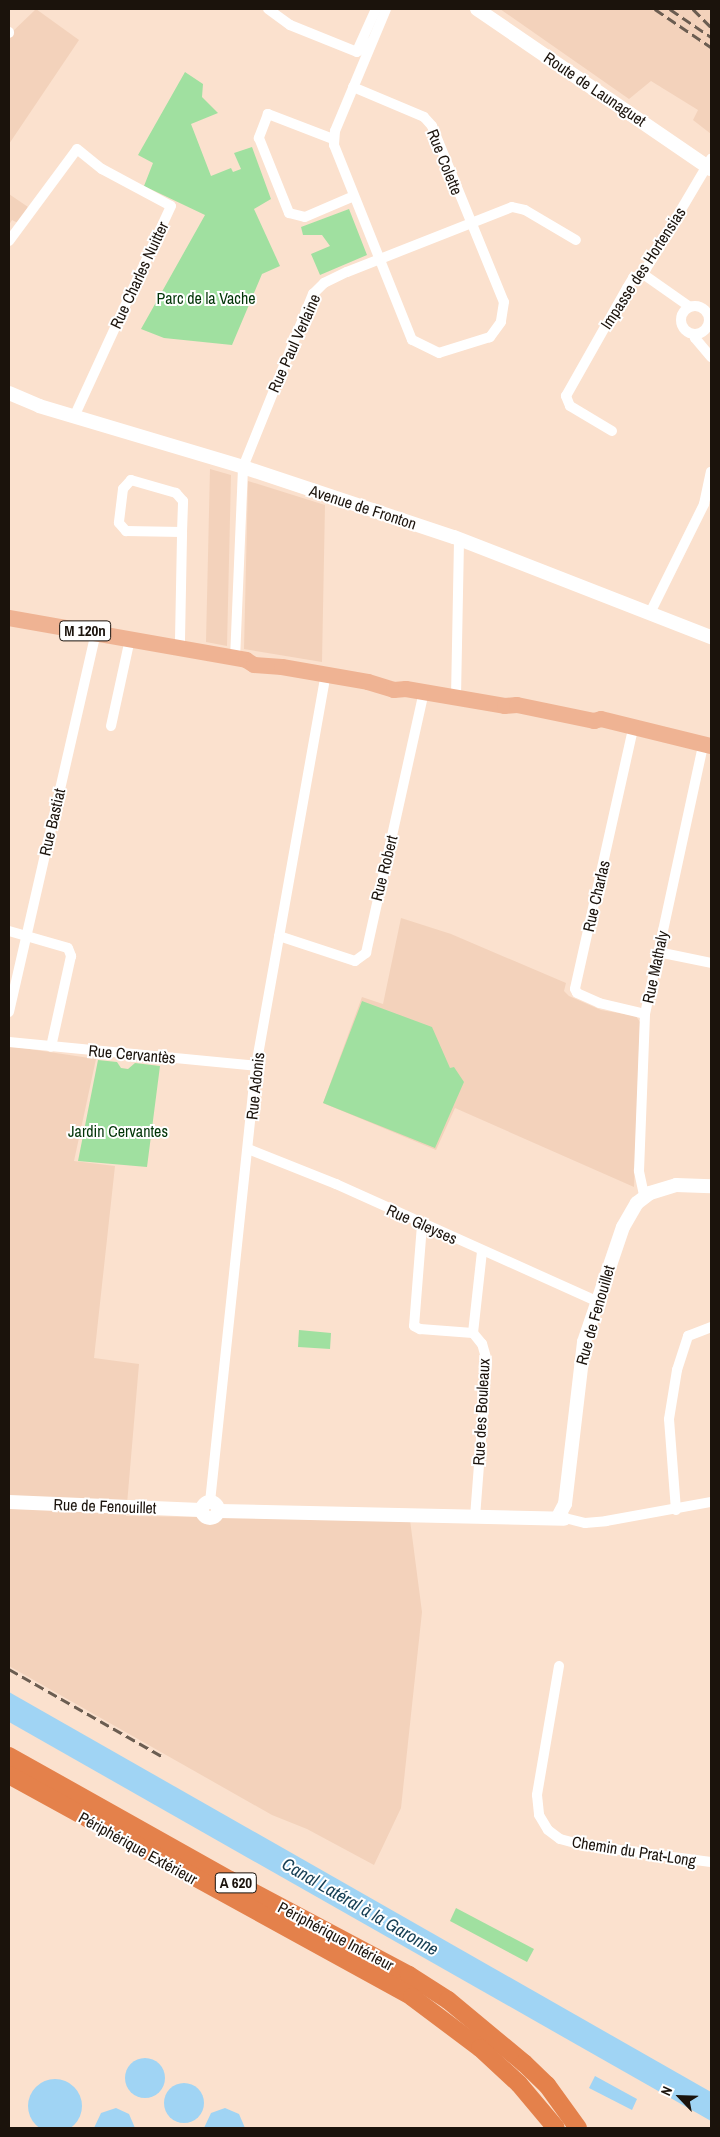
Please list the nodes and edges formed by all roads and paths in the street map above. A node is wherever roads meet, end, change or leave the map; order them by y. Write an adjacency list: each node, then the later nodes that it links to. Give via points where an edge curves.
1 (268, 9): 6 (street, via 290,24)
2 (376, 9): 6 (street)
3 (386, 9): 5 (street)
4 (477, 9): 10 (street, Route de Launaguet)
5 (373, 41): 6 (street); 7 (street)
6 (357, 52): 7 (street)
7 (358, 74): 8 (street)
8 (353, 87): 9 (street); 12 (street, Rue Colette, via 429,120)
9 (332, 139): 11 (street, Rue Colette); 11 (street, via 268,114 259,138 289,213 305,218)
10 (710, 165): 16 (street, Impasse des Hortensias)
11 (354, 196): 15 (street, Rue Colette)
12 (470, 224): 13 (street, Rue Paul Verlaine, via 517,207); 15 (street, Rue Paul Verlaine); 15 (street, Rue Colette, via 504,302 501,322 490,336 439,353 423,348 412,340)
13 (576, 240)
14 (9, 241): 21 (street, Rue Charles Nuitter, via 77,149 102,169 170,206)
15 (379, 259): 23 (street, Rue Paul Verlaine, via 324,283 314,294)
16 (643, 274): 17 (street); 22 (street, Impasse des Hortensias, via 633,278 566,396 570,406)
17 (690, 306): 18 (street, via 684,311 681,323 684,330); 18 (street, via 702,308 709,318 704,331)
18 (696, 334): 19 (street, via 695,338)
19 (711, 356)
20 (9, 393): 21 (street, Avenue de Fronton)
21 (74, 417): 23 (street, Avenue de Fronton)
22 (612, 430)
23 (243, 467): 26 (street, Avenue de Fronton); 33 (street, Rue Paul Verlaine)
24 (711, 472): 27 (street, via 704,504)
25 (182, 532): 25 (street, via 126,531 119,523 123,489 131,480 176,493 183,501); 32 (street)
26 (459, 539): 27 (street, Avenue de Fronton); 36 (street)
27 (650, 613): 30 (street, Avenue de Fronton)
28 (9, 618): 29 (main road, M 120n)
29 (96, 633): 31 (main road, M 120n); 41 (street, Rue Bastiat)
30 (711, 637)
31 (130, 639): 32 (main road, M 120n); 37 (street)
32 (179, 648): 33 (main road, M 120n)
33 (240, 659): 34 (main road, M 120n, via 255,658 282,667)
34 (326, 674): 35 (main road, M 120n, via 394,683); 42 (street, Rue Adonis)
35 (424, 692): 36 (main road, M 120n); 42 (street, Rue Robert, via 366,953 355,961)
36 (456, 698): 38 (main road, M 120n, via 594,721 601,719)
37 (110, 726)
38 (634, 729): 39 (main road, M 120n); 46 (street, Rue Charlas, via 576,989 577,994 598,1003)
39 (709, 742): 43 (street, Rue Mathaly)
40 (9, 931): 41 (street)
41 (26, 936): 45 (street, Rue Bastiat); 48 (street, via 63,944 71,956)
42 (279, 936): 49 (street, Rue Adonis)
43 (658, 952): 44 (street); 46 (street, Rue Mathaly)
44 (711, 963)
45 (9, 1012)
46 (645, 1014): 52 (street, Rue Mathaly, via 639,1171)
47 (9, 1042): 48 (street, Rue Cervantès)
48 (51, 1047): 49 (street, Rue Cervantès)
49 (256, 1066): 50 (street, Rue Adonis)
50 (248, 1149): 53 (street, Rue Gleyses, via 336,1184); 60 (street, Rue Adonis)
51 (711, 1186): 52 (street, via 676,1185)
52 (644, 1195): 55 (street, Rue de Fenouillet, via 623,1226)
53 (422, 1225): 54 (street, Rue Gleyses); 57 (street, via 414,1326)
54 (482, 1251): 55 (street, Rue Gleyses); 57 (street)
55 (596, 1301): 62 (street, Rue de Fenouillet, via 579,1366)
56 (711, 1327): 61 (street, via 688,1336 677,1370 668,1419)
57 (473, 1333): 63 (street, Rue des Bouleaux, via 482,1344 487,1361)
58 (9, 1502): 60 (street, Rue de Fenouillet)
59 (711, 1502): 61 (street)
60 (210, 1507): 63 (street, Rue de Fenouillet)
61 (676, 1510): 62 (street, via 585,1523)
62 (562, 1516): 63 (street, Rue de Fenouillet, via 549,1520)
63 (475, 1517)
64 (559, 1666): 67 (street, Chemin du Prat-Long, via 537,1795 539,1815 548,1830 560,1839 582,1845)
65 (9, 1756): 68 (highway, Périphérique Intérieur / A 620, via 221,1875 409,1975 495,2036)
66 (9, 1775): 69 (highway, Périphérique Extérieur / A 620, via 406,1993 480,2048)
67 (711, 1862)
68 (547, 2085): 72 (highway, Périphérique Intérieur / A 620); 73 (highway, via 573,2107)
69 (542, 2111): 70 (highway); 71 (highway, Périphérique Extérieur / A 620)
70 (548, 2128)
71 (556, 2128)
72 (578, 2128)
73 (589, 2128)

